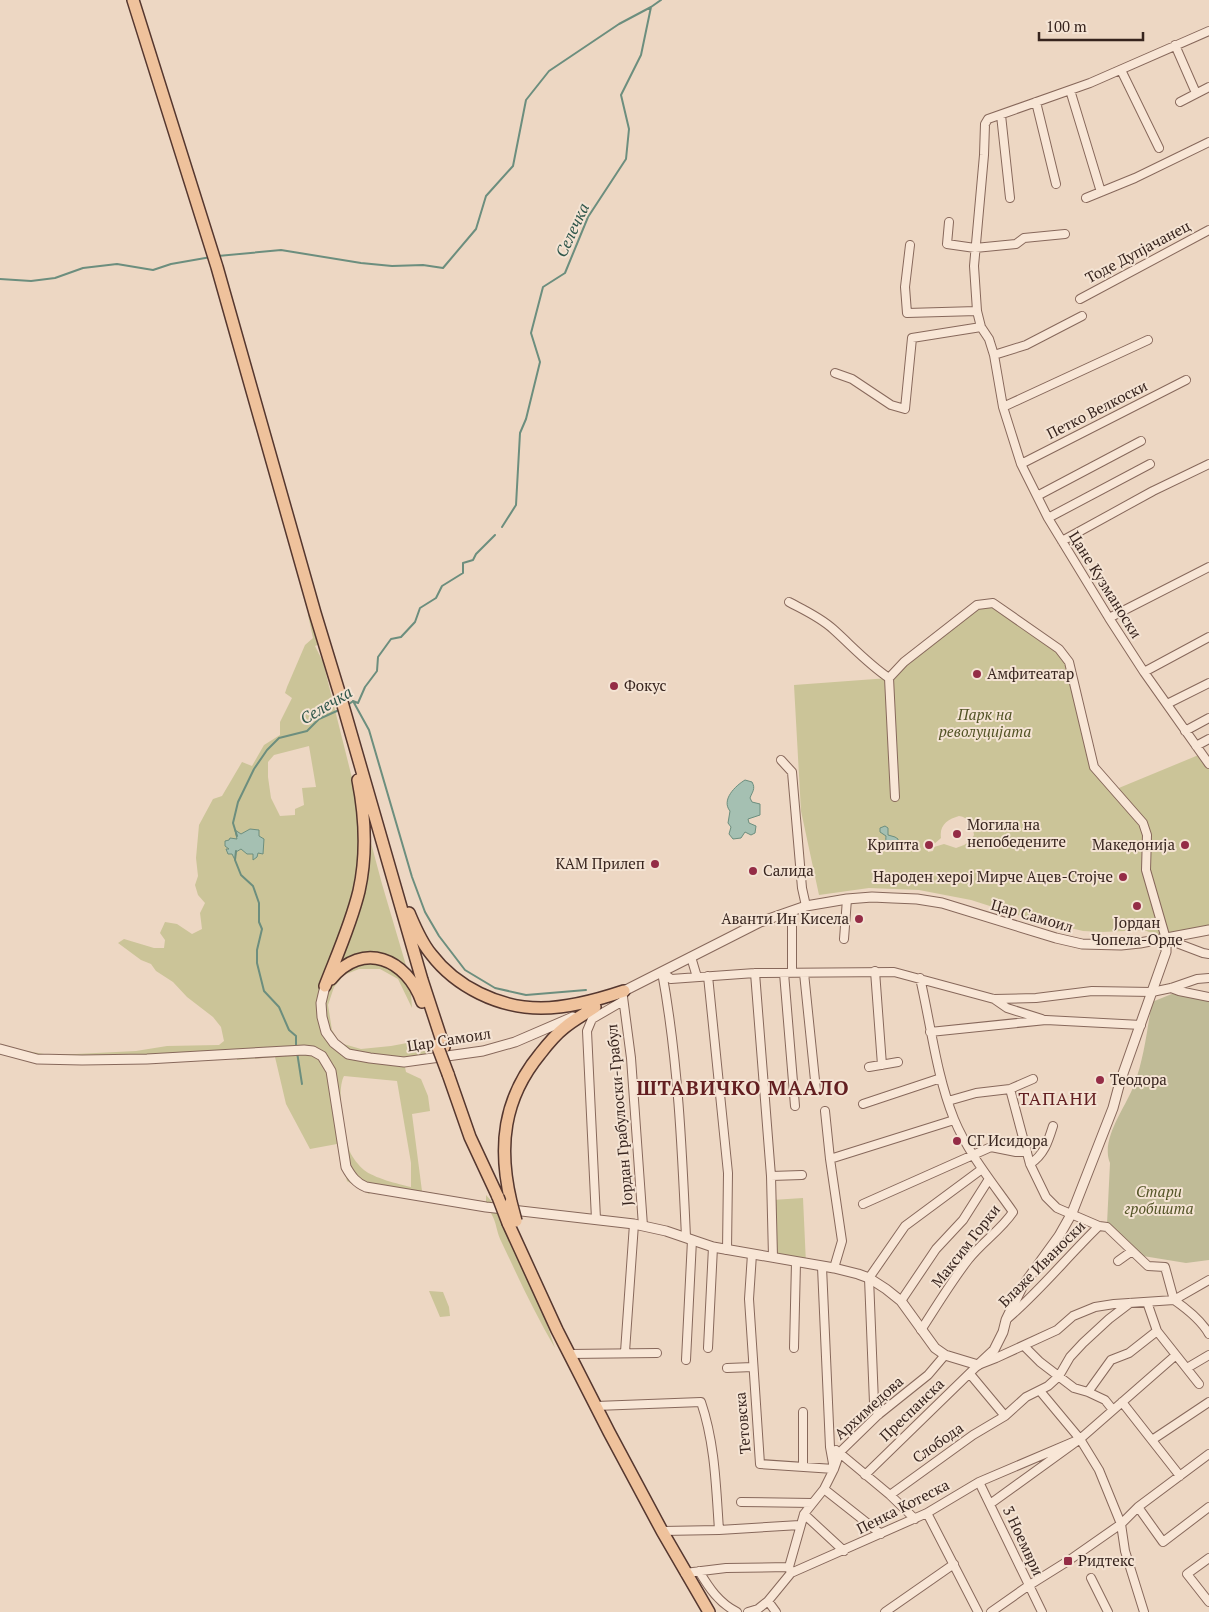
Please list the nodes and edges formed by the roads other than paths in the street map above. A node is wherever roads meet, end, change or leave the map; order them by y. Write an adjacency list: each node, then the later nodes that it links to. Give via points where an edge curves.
1 (133, 0): 47 (main road, via 209,238)
2 (1209, 30): 3 (street, Цане Кузманоски)
3 (1175, 45): 4 (street, Цане Кузманоски); 7 (street)
4 (1121, 70): 6 (street, Цане Кузманоски); 12 (street)
5 (1209, 87): 7 (street)
6 (1070, 90): 8 (street, Цане Кузманоски); 14 (street)
7 (1196, 93): 9 (street)
8 (1036, 102): 10 (street, Цане Кузманоски); 13 (street)
9 (1180, 102)
10 (1002, 115): 15 (street); 21 (street, Цане Кузманоски, via 988,119 985,124)
11 (1209, 142): 14 (street)
12 (1159, 148)
13 (1056, 184)
14 (1100, 192): 16 (street)
15 (1010, 198)
16 (1086, 198)
17 (949, 222): 21 (street, via 947,244)
18 (1209, 230): 22 (street, Тоде Дупјачанец)
19 (1065, 234): 21 (street)
20 (910, 245): 23 (street, via 905,287 907,313)
21 (975, 248): 23 (street, Цане Кузманоски)
22 (1080, 300)
23 (976, 311): 25 (street, Цане Кузманоски)
24 (1082, 316): 27 (street, via 1026,345)
25 (981, 327): 27 (street, Цане Кузманоски); 28 (street, via 912,338 905,409)
26 (1148, 340): 30 (street)
27 (994, 355): 30 (street, Цане Кузманоски)
28 (835, 373)
29 (1186, 380): 32 (street, Петко Велкоски)
30 (1002, 407): 32 (street, Цане Кузманоски)
31 (1141, 441): 35 (street)
32 (1020, 464): 35 (street, Цане Кузманоски)
33 (1150, 464): 36 (street)
34 (1209, 464): 37 (street)
35 (1037, 496): 36 (street, Цане Кузманоски)
36 (1048, 518): 37 (street, Цане Кузманоски)
37 (1062, 541): 40 (street, Цане Кузманоски)
38 (1209, 567): 40 (street)
39 (789, 602): 43 (street, via 819,618 871,666)
40 (1109, 618): 42 (street, Цане Кузманоски)
41 (1209, 637): 42 (street)
42 (1144, 672): 45 (street, Цане Кузманоски)
43 (889, 678): 53 (street); 59 (street, Блаже Иваноски, via 904,662 977,605 985,603 993,603 1003,609 1059,648 1069,662 1094,768 1142,823 1147,835 1146,870)
44 (1209, 683): 45 (street)
45 (1167, 704): 48 (street, Цане Кузманоски)
46 (1209, 718): 48 (street)
47 (348, 729): 71 (main road, via 364,813 363,865 352,916); 74 (main road, via 372,788 406,905 424,945 441,967 477,992 526,1008 565,1006); 81 (main road)
48 (1185, 731): 50 (street, Цане Кузманоски)
49 (1209, 739): 50 (street)
50 (1196, 746): 52 (street, Цане Кузманоски)
51 (781, 760): 55 (street, via 792,772)
52 (1209, 764)
53 (895, 797)
54 (848, 900): 55 (street, Цар Самоил); 58 (street); 59 (street, Цар Самоил, via 872,897 942,903 1082,944 1120,946)
55 (806, 906): 56 (street, Цар Самоил)
56 (792, 911): 61 (street, Цар Самоил, via 760,922); 65 (street)
57 (1209, 930): 59 (street, Цар Самоил)
58 (844, 939)
59 (1166, 939): 60 (street); 73 (street, Блаже Иваноски, via 1166,952)
60 (1209, 954)
61 (691, 957): 63 (street, Цар Самоил); 68 (street)
62 (875, 971): 66 (street); 69 (street); 84 (street)
63 (662, 972): 68 (street, via 671,979); 74 (street, Цар Самоил); 110 (street, via 680,1118)
64 (755, 973): 65 (street); 67 (street); 102 (street)
65 (788, 973): 66 (street); 92 (street)
66 (804, 973): 89 (street)
67 (708, 976): 68 (street); 112 (street, via 728,1173)
68 (697, 977)
69 (920, 978): 76 (street); 80 (street, Максим Горки)
70 (1209, 978): 72 (street)
71 (325, 986): 77 (street, Цар Самоил, via 322,1017 326,1032 334,1043 355,1056 404,1062 482,1051 515,1042); 81 (main road, via 346,964 362,959 390,962 410,978 418,991)
72 (1171, 988): 73 (street); 75 (street)
73 (1152, 992): 76 (street, via 1092,991 1036,998); 79 (street, Блаже Иваноски)
74 (623, 996): 77 (street, Цар Самоил); 107 (street, Јордан Грабулоски-Грабул, via 592,1019 587,1031); 108 (street, Јордан Грабулоски-Грабул, via 631,1058)
75 (1209, 997)
76 (994, 998): 78 (street, via 1007,1008)
77 (595, 1006): 106 (main road, bridge, via 563,1029 522,1078 504,1136 504,1164)
78 (1046, 1020): 79 (street); 80 (street)
79 (1141, 1025): 105 (street, Блаже Иваноски)
80 (930, 1032): 86 (street, Максим Горки)
81 (441, 1046): 106 (main road, bridge, via 470,1137 498,1197)
82 (0, 1049): 106 (street, Јордан Грабулоски-Грабул, via 37,1058 82,1060 313,1051 322,1056 331,1071 346,1167 359,1184)
83 (898, 1062): 84 (street)
84 (882, 1065): 85 (street)
85 (868, 1068)
86 (941, 1078): 90 (street, Максим Горки); 91 (street)
87 (1033, 1079): 88 (street)
88 (1010, 1089): 90 (street, via 976,1093); 96 (street)
89 (816, 1090)
90 (948, 1101): 94 (street, Максим Горки)
91 (863, 1104)
92 (794, 1106)
93 (825, 1111): 98 (street)
94 (954, 1120): 97 (street, Максим Горки); 98 (street)
95 (1053, 1126): 99 (street, via 1048,1145 1040,1158)
96 (1027, 1152): 97 (street, via 991,1147); 99 (street)
97 (972, 1156): 100 (street, Максим Горки); 104 (street)
98 (830, 1159): 119 (street, via 842,1241)
99 (1030, 1164): 105 (street, via 1046,1197 1057,1208)
100 (982, 1169): 103 (street, Максим Горки); 120 (street, via 905,1226)
101 (802, 1175): 102 (street)
102 (772, 1176): 115 (street)
103 (990, 1179): 123 (street); 127 (street, Максим Горки, via 1013,1212 969,1259)
104 (863, 1204)
105 (1072, 1214): 109 (street, Блаже Иваноски); 126 (street, Блаже Иваноски, via 1022,1287)
106 (515, 1218): 107 (street, Јордан Грабулоски-Грабул); 135 (main road)
107 (596, 1219): 108 (street, Јордан Грабулоски-Грабул)
108 (638, 1225): 110 (street, Јордан Грабулоски-Грабул); 133 (street)
109 (1099, 1226): 113 (street, Блаже Иваноски, via 1107,1227); 126 (street, Блаже Иваноски)
110 (689, 1238): 111 (street, Јордан Грабулоски-Грабул); 139 (street)
111 (712, 1247): 112 (street, Јордан Грабулоски-Грабул); 131 (street)
112 (727, 1250): 114 (street, Јордан Грабулоски-Грабул)
113 (1132, 1251): 116 (street); 122 (street, Блаже Иваноски, via 1148,1266 1164,1267)
114 (752, 1254): 115 (street, Јордан Грабулоски-Грабул); 141 (street, Тетовска, via 748,1299)
115 (773, 1257): 117 (street, Јордан Грабулоски-Грабул)
116 (1118, 1261)
117 (796, 1262): 118 (street, Јордан Грабулоски-Грабул); 132 (street)
118 (822, 1267): 119 (street, Јордан Грабулоски-Грабул); 158 (street)
119 (834, 1268): 120 (street, Јордан Грабулоски-Грабул)
120 (869, 1278): 123 (street, Јордан Грабулоски-Грабул); 154 (street, via 874,1403)
121 (1209, 1280): 122 (street)
122 (1174, 1300): 124 (street); 128 (street)
123 (901, 1301): 127 (street, Јордан Грабулоски-Грабул)
124 (1147, 1302): 125 (street); 129 (street)
125 (1130, 1303): 130 (street, via 1095,1307 1080,1313 1057,1330); 145 (street, Слобода, via 1083,1343)
126 (1006, 1320): 140 (street, Блаже Иваноски, via 994,1350)
127 (921, 1330): 136 (street, Јордан Грабулоски-Грабул)
128 (1208, 1330)
129 (1157, 1331): 137 (street); 148 (street, via 1129,1353 1111,1360)
130 (1024, 1346): 140 (street); 145 (street)
131 (708, 1348)
132 (794, 1348)
133 (625, 1352): 134 (street); 135 (street)
134 (657, 1353)
135 (569, 1354): 151 (main road)
136 (945, 1355): 140 (street, Јордан Грабулоски-Грабул); 154 (street, Архимедова, via 928,1375)
137 (1176, 1355): 143 (street); 149 (street, Пенка Котеска)
138 (1209, 1355): 143 (street)
139 (686, 1360)
140 (978, 1365): 144 (street, Преспанска)
141 (752, 1367): 142 (street); 161 (street, Тетовска, via 760,1464)
142 (727, 1368)
143 (1187, 1368): 146 (street)
144 (970, 1374): 155 (street); 163 (street, Преспанска)
145 (1059, 1376): 147 (street, Слобода); 148 (street, via 1074,1388)
146 (1199, 1384)
147 (1040, 1391): 155 (street, Слобода, via 1026,1397); 156 (street)
148 (1088, 1392): 152 (street, via 1104,1400)
149 (1122, 1402): 152 (street, Пенка Котеска); 157 (street)
150 (1209, 1402): 157 (street)
151 (596, 1406): 178 (street, via 701,1402 714,1463); 179 (main road)
152 (1113, 1410): 156 (street, Пенка Котеска)
153 (803, 1412): 161 (street)
154 (878, 1415): 159 (street, Архимедова)
155 (1005, 1416): 167 (street, Слобода)
156 (1080, 1439): 165 (street, Пенка Котеска); 170 (street, Пенка Котеска); 176 (street, via 1099,1470)
157 (1152, 1440): 164 (street)
158 (830, 1447): 159 (street); 162 (street)
159 (840, 1452): 162 (street, Архимедова); 163 (street)
160 (1209, 1454): 164 (street)
161 (803, 1467): 162 (street, Тетовска)
162 (834, 1469): 166 (street, Архимедова)
163 (866, 1475): 167 (street)
164 (1180, 1476): 171 (street)
165 (979, 1482): 170 (street, 3 Ноември); 173 (street, Пенка Котеска)
166 (824, 1489): 169 (street, Архимедова); 180 (street)
167 (890, 1495): 175 (street)
168 (741, 1502): 169 (street)
169 (812, 1504): 174 (street, Архимедова)
170 (990, 1504): 188 (street, 3 Ноември)
171 (1138, 1507): 172 (street, via 1163,1542); 176 (street)
172 (1209, 1507)
173 (927, 1513): 175 (street, Пенка Котеска); 183 (street)
174 (804, 1514): 177 (street, Архимедова); 181 (street)
175 (914, 1518): 180 (street, Пенка Котеска)
176 (1121, 1524): 188 (street); 200 (street, via 1125,1551)
177 (800, 1525): 178 (street); 184 (street, Архимедова)
178 (719, 1530): 179 (street)
179 (662, 1531): 186 (main road)
180 (881, 1534): 181 (street, Пенка Котеска)
181 (844, 1551): 184 (street, Пенка Котеска)
182 (1209, 1558): 190 (street, via 1187,1574)
183 (954, 1564): 195 (street); 196 (street)
184 (790, 1570): 185 (street, via 726,1568); 189 (street, Пенка Котеска)
185 (698, 1571): 186 (street); 192 (street, via 711,1592)
186 (685, 1573): 191 (main road)
187 (1091, 1578): 199 (street)
188 (1028, 1586): 197 (street); 198 (street, 3 Ноември)
189 (768, 1601): 193 (street, Пенка Котеска); 194 (street)
190 (1209, 1602)
191 (709, 1612)
192 (737, 1612)
193 (748, 1612)
194 (776, 1612)
195 (885, 1612)
196 (978, 1612)
197 (991, 1612)
198 (1042, 1612)
199 (1108, 1612)
200 (1144, 1612)

